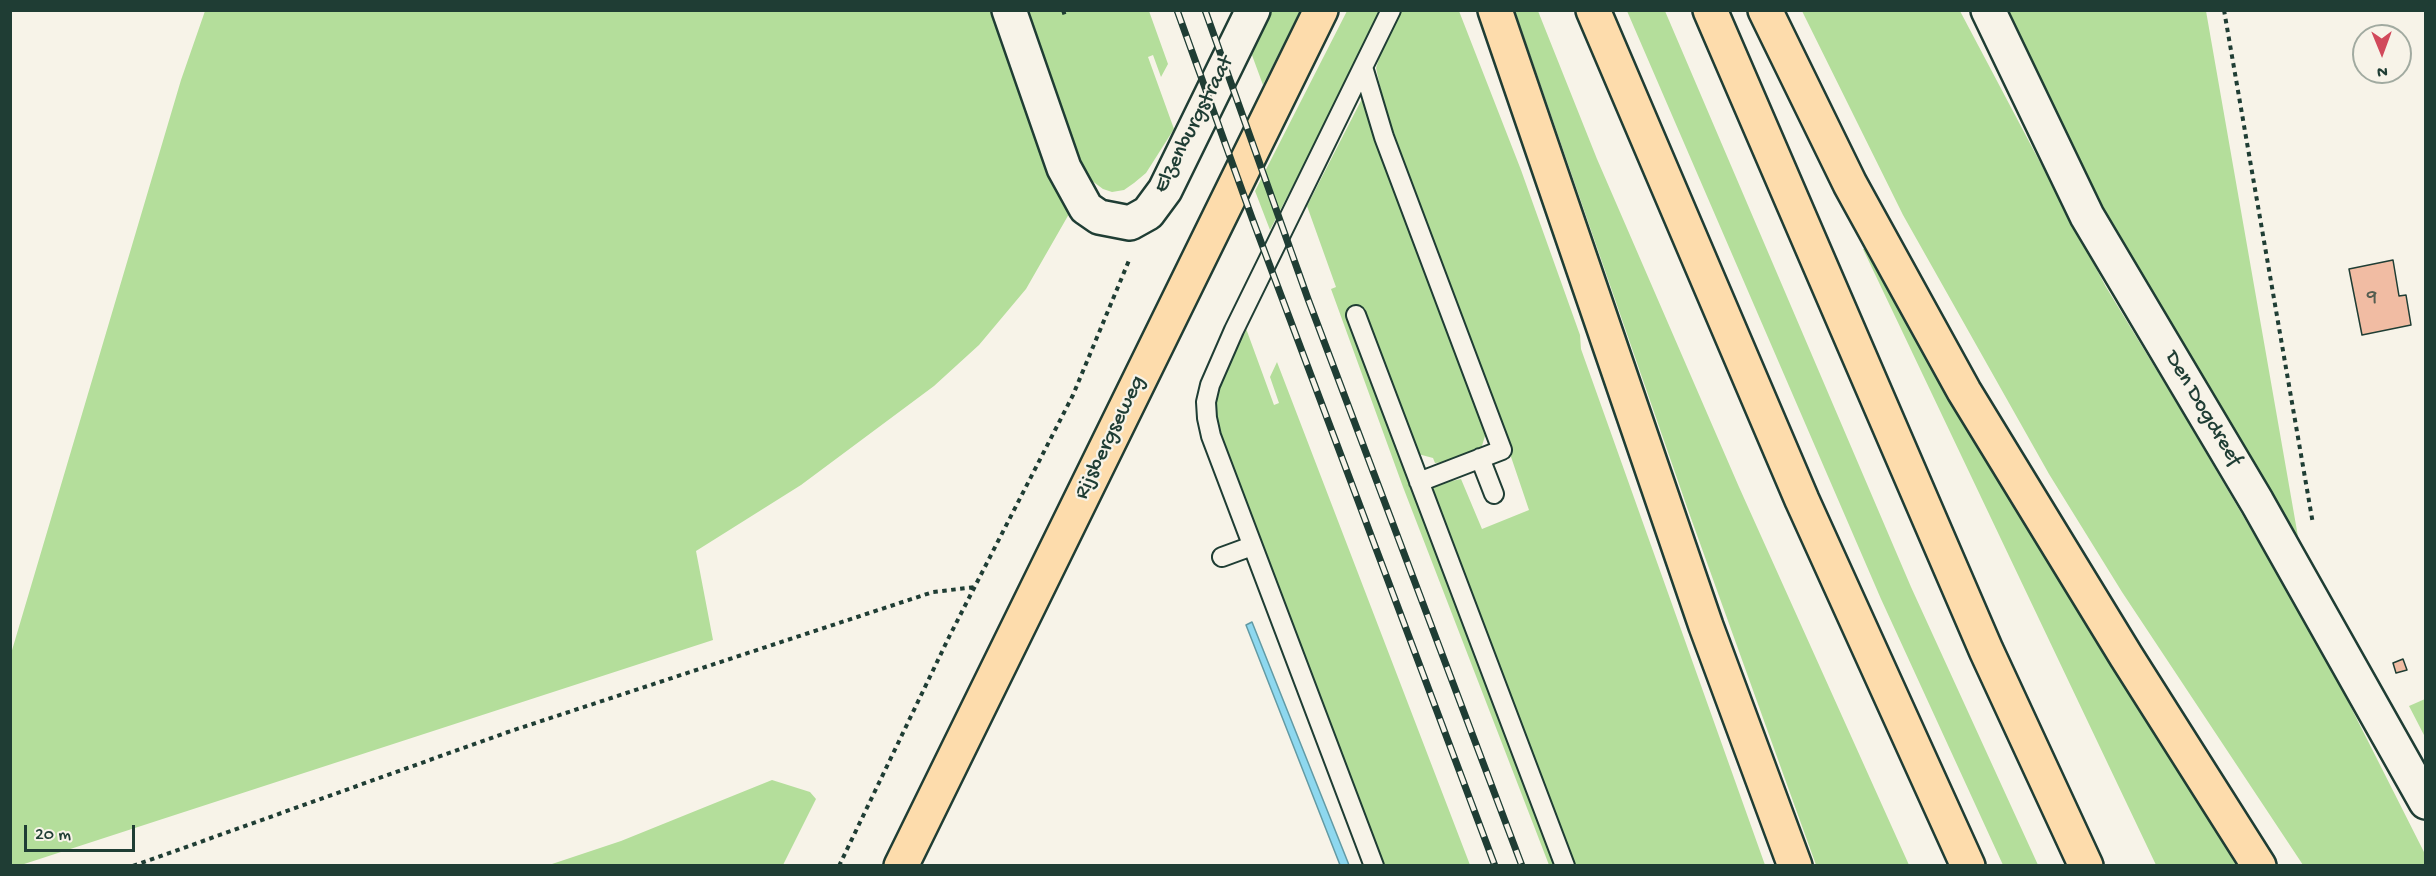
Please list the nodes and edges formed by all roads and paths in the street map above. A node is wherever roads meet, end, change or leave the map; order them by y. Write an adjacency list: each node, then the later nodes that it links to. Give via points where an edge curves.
1 (1009, 10): 14 (street, Elzenburgstraat, via 1064,168 1086,208 1098,218 1130,223)
2 (1063, 10): 12 (path)
3 (1253, 10): 14 (street, Elzenburgstraat, via 1165,190)
4 (1321, 10): 26 (main road, Rijsbergseweg)
5 (1391, 10): 13 (lane)
6 (1495, 10): 29 (main road, via 1706,626)
7 (1593, 10): 30 (main road, via 1802,500)
8 (1710, 10): 31 (main road, via 1986,650)
9 (1765, 10): 32 (main road, via 1850,184 1964,391)
10 (1988, 10): 23 (street, Den Dogdreef, via 2087,216 2257,502)
11 (2224, 10): 19 (path)
12 (1065, 16)
13 (1363, 66): 16 (lane, via 1396,170 1502,450); 20 (lane, via 1234,330 1206,402 1211,436)
14 (1148, 213): 22 (path, via 1073,394)
15 (1356, 315): 17 (lane)
16 (1480, 458): 17 (lane); 18 (lane)
17 (1419, 482): 28 (lane)
18 (1494, 494)
19 (2313, 526)
20 (1252, 546): 21 (lane); 27 (lane)
21 (1222, 558)
22 (975, 587): 24 (path, via 933,592 508,732); 25 (path)
23 (2426, 802)
24 (134, 866)
25 (839, 866)
26 (901, 866)
27 (1374, 866)
28 (1565, 866)
29 (1795, 866)
30 (1968, 866)
31 (2086, 866)
32 (2259, 866)

